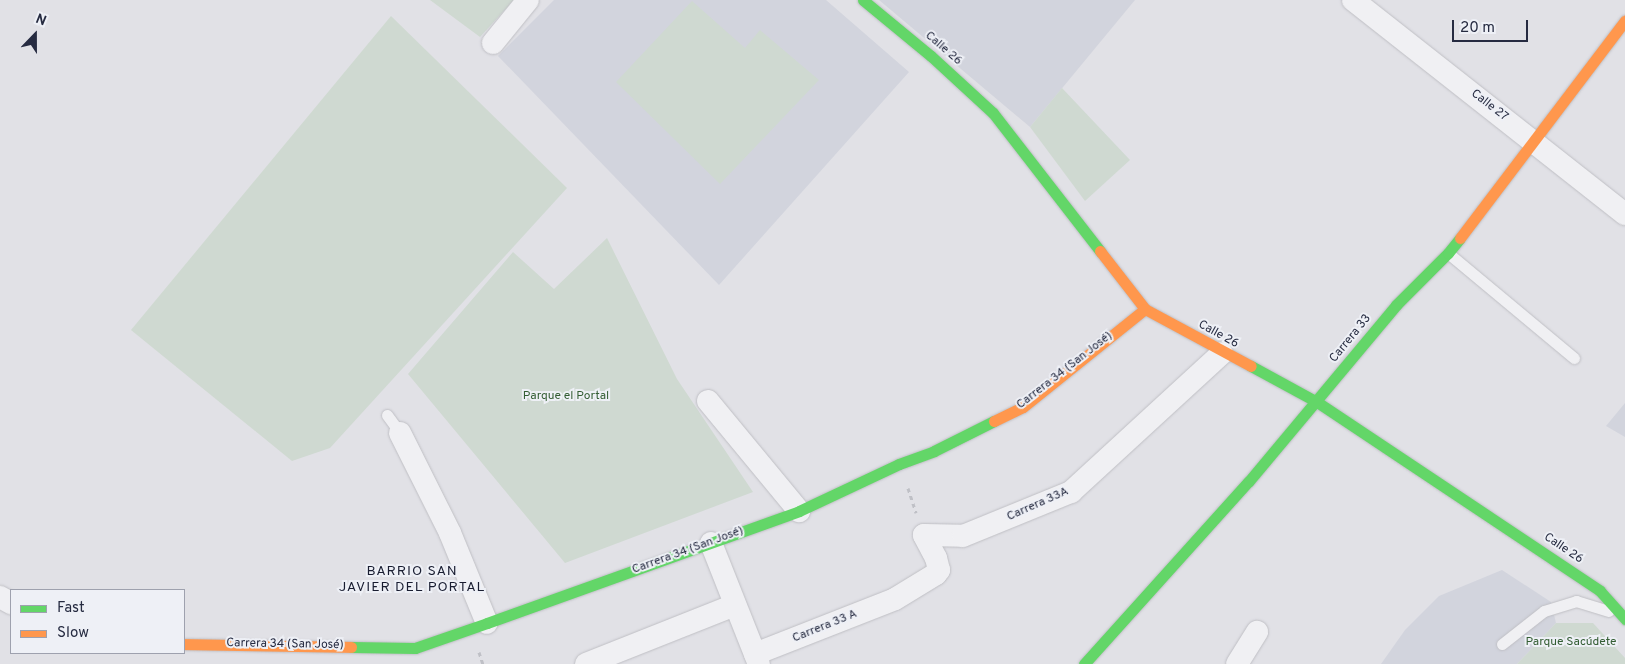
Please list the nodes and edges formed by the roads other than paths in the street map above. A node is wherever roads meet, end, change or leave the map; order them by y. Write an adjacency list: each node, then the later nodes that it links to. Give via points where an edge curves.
1 (528, 0): 5 (street)
2 (863, 0): 9 (street, Calle 26, via 993,113)
3 (1353, 0): 6 (street, Calle 27)
4 (1625, 21): 6 (street, Carrera 33)
5 (492, 43)
6 (1533, 141): 7 (street, Calle 27); 8 (street, Carrera 33)
7 (1625, 214)
8 (1448, 253): 11 (lane); 13 (street, Carrera 33, via 1396,305)
9 (1144, 309): 10 (street, Calle 26); 16 (street, Carrera 34 (San José), via 1023,407)
10 (1222, 353): 13 (street, Calle 26); 18 (street, Carrera 33A, via 1071,492 964,536 924,535 939,570)
11 (1574, 358)
12 (708, 401): 16 (street)
13 (1317, 402): 20 (street, Calle 26, via 1600,591); 28 (street, Carrera 33)
14 (386, 415): 15 (lane)
15 (400, 433): 21 (street, via 450,533)
16 (799, 511): 17 (street, Carrera 34 (San José))
17 (711, 543): 19 (street); 21 (street, Carrera 34 (San José))
18 (895, 599): 26 (street, Carrera 33 A)
19 (735, 605): 26 (street); 27 (street)
20 (1623, 617): 24 (lane, via 1576,601 1544,611)
21 (486, 623): 25 (street, Carrera 34 (San José))
22 (1257, 632): 29 (street)
23 (185, 644): 25 (street, Carrera 34 (San José))
24 (1502, 644)
25 (416, 656)
26 (757, 659)
27 (586, 664)
28 (1084, 664)
29 (1237, 664)

